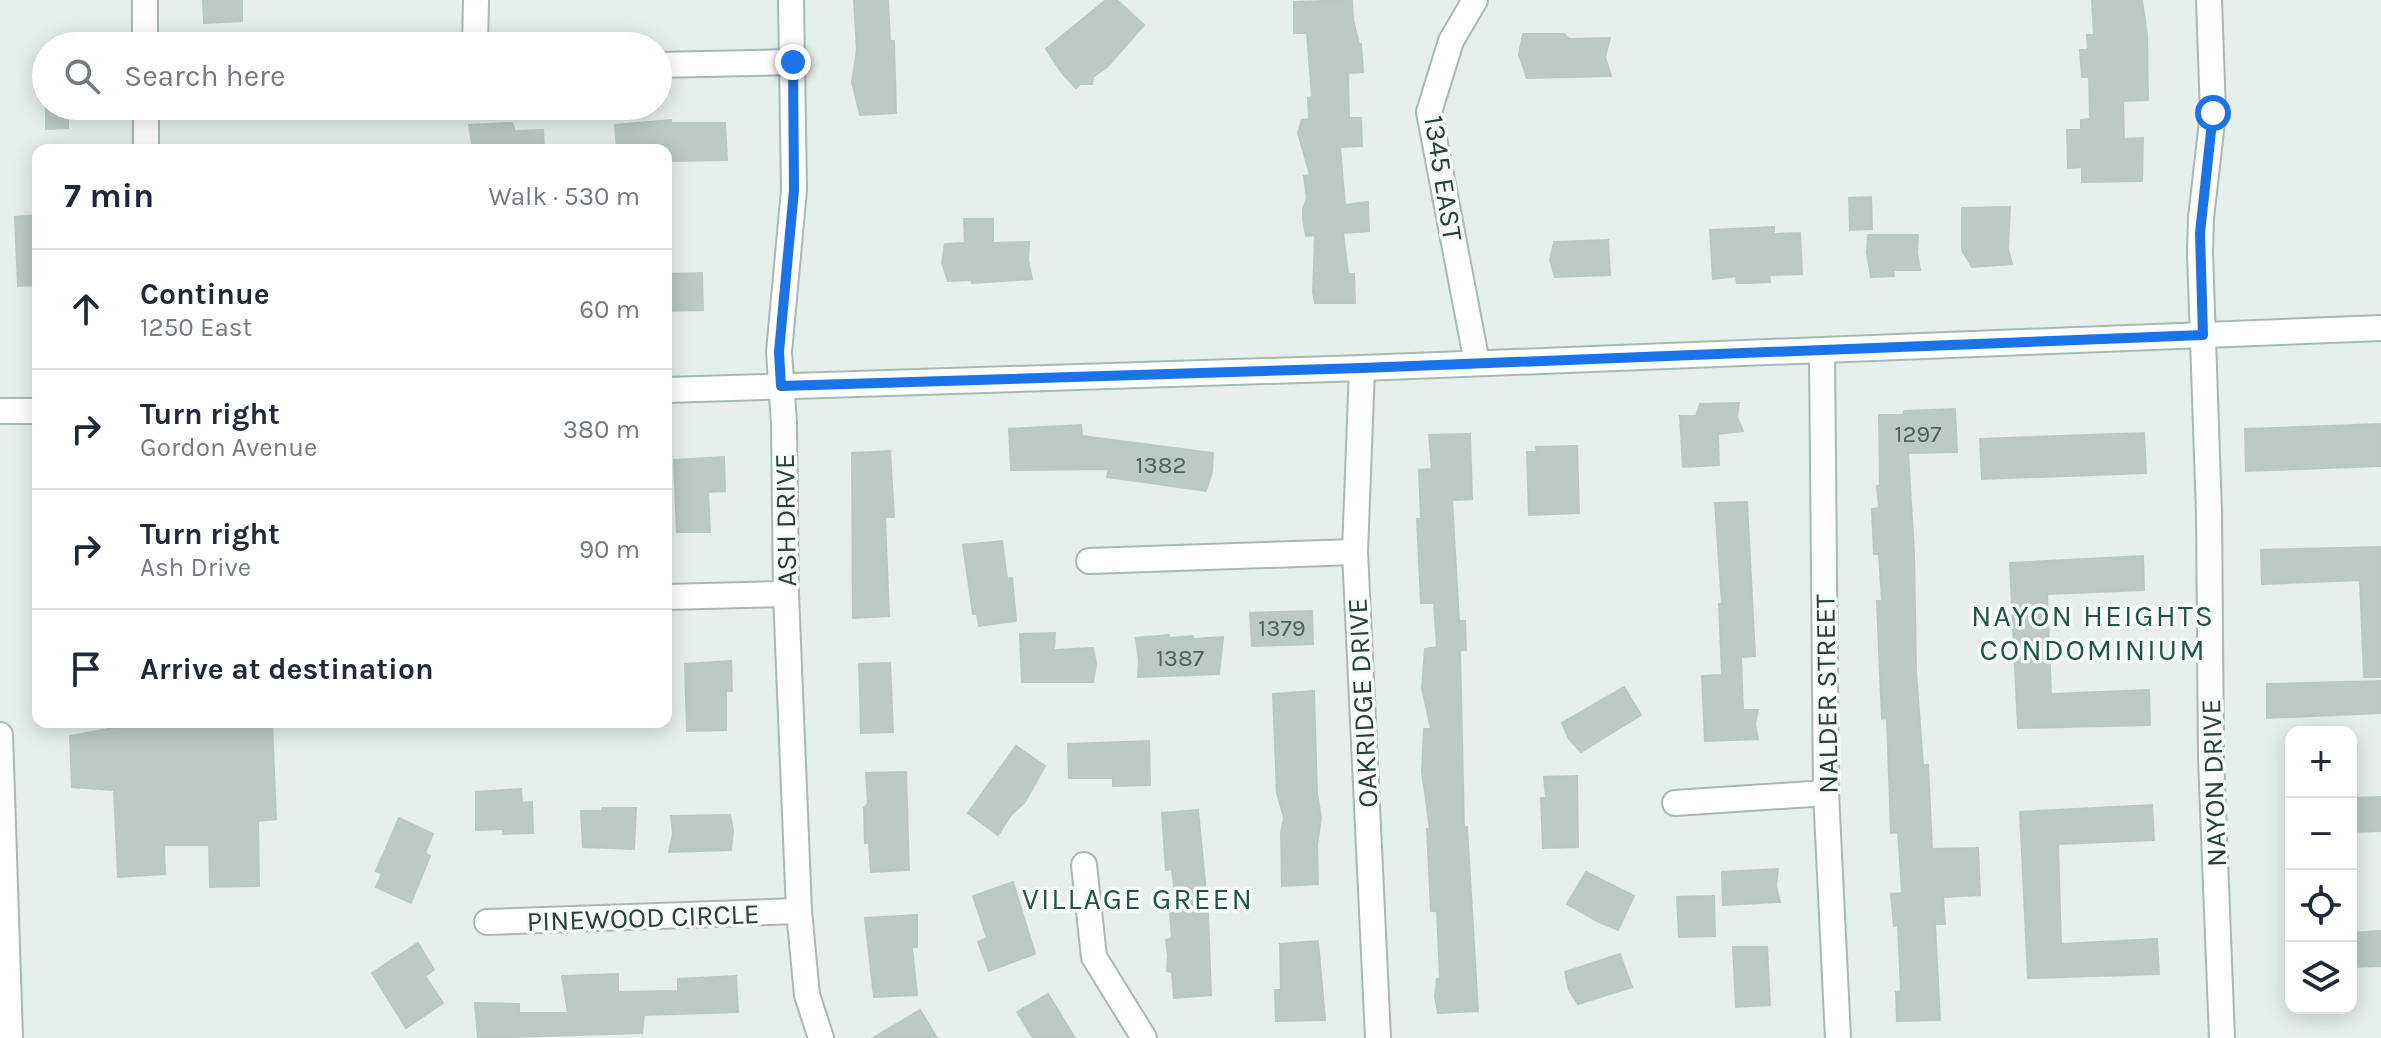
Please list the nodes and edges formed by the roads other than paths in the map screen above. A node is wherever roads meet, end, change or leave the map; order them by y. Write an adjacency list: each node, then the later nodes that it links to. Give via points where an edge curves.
1 (145, 0): 6 (street)
2 (476, 0): 7 (street)
3 (791, 0): 8 (street, ASH DRIVE)
4 (1475, 0): 15 (street, 1345 EAST, via 1451,41 1429,112)
5 (2209, 0): 13 (street, NAYON DRIVE, via 2213,113 2200,233)
6 (145, 32)
7 (475, 32)
8 (793, 62): 9 (street); 17 (street, ASH DRIVE, via 794,190 779,352)
9 (672, 65)
10 (146, 120): 11 (street)
11 (146, 144)
12 (2381, 328): 13 (street)
13 (2203, 335): 14 (street); 36 (street, NAYON DRIVE)
14 (1822, 350): 15 (street); 26 (street, NALDER STREET)
15 (1477, 363): 16 (street)
16 (1362, 368): 17 (street); 21 (street, OAKRIDGE DRIVE)
17 (781, 386): 18 (street); 23 (street, ASH DRIVE)
18 (672, 390)
19 (0, 411): 20 (street)
20 (32, 411)
21 (1355, 552): 22 (street); 34 (street, OAKRIDGE DRIVE)
22 (1089, 561)
23 (786, 594): 24 (street); 29 (street, ASH DRIVE)
24 (672, 597)
25 (0, 735): 31 (street)
26 (1826, 793): 27 (street); 35 (street, NALDER STREET)
27 (1675, 803)
28 (1084, 865): 33 (street, via 1094,957)
29 (799, 911): 30 (street, PINEWOOD CIRCLE); 32 (street, ASH DRIVE, via 807,995)
30 (487, 922)
31 (10, 1038)
32 (821, 1038)
33 (1144, 1038)
34 (1378, 1038)
35 (1838, 1038)
36 (2222, 1038)

